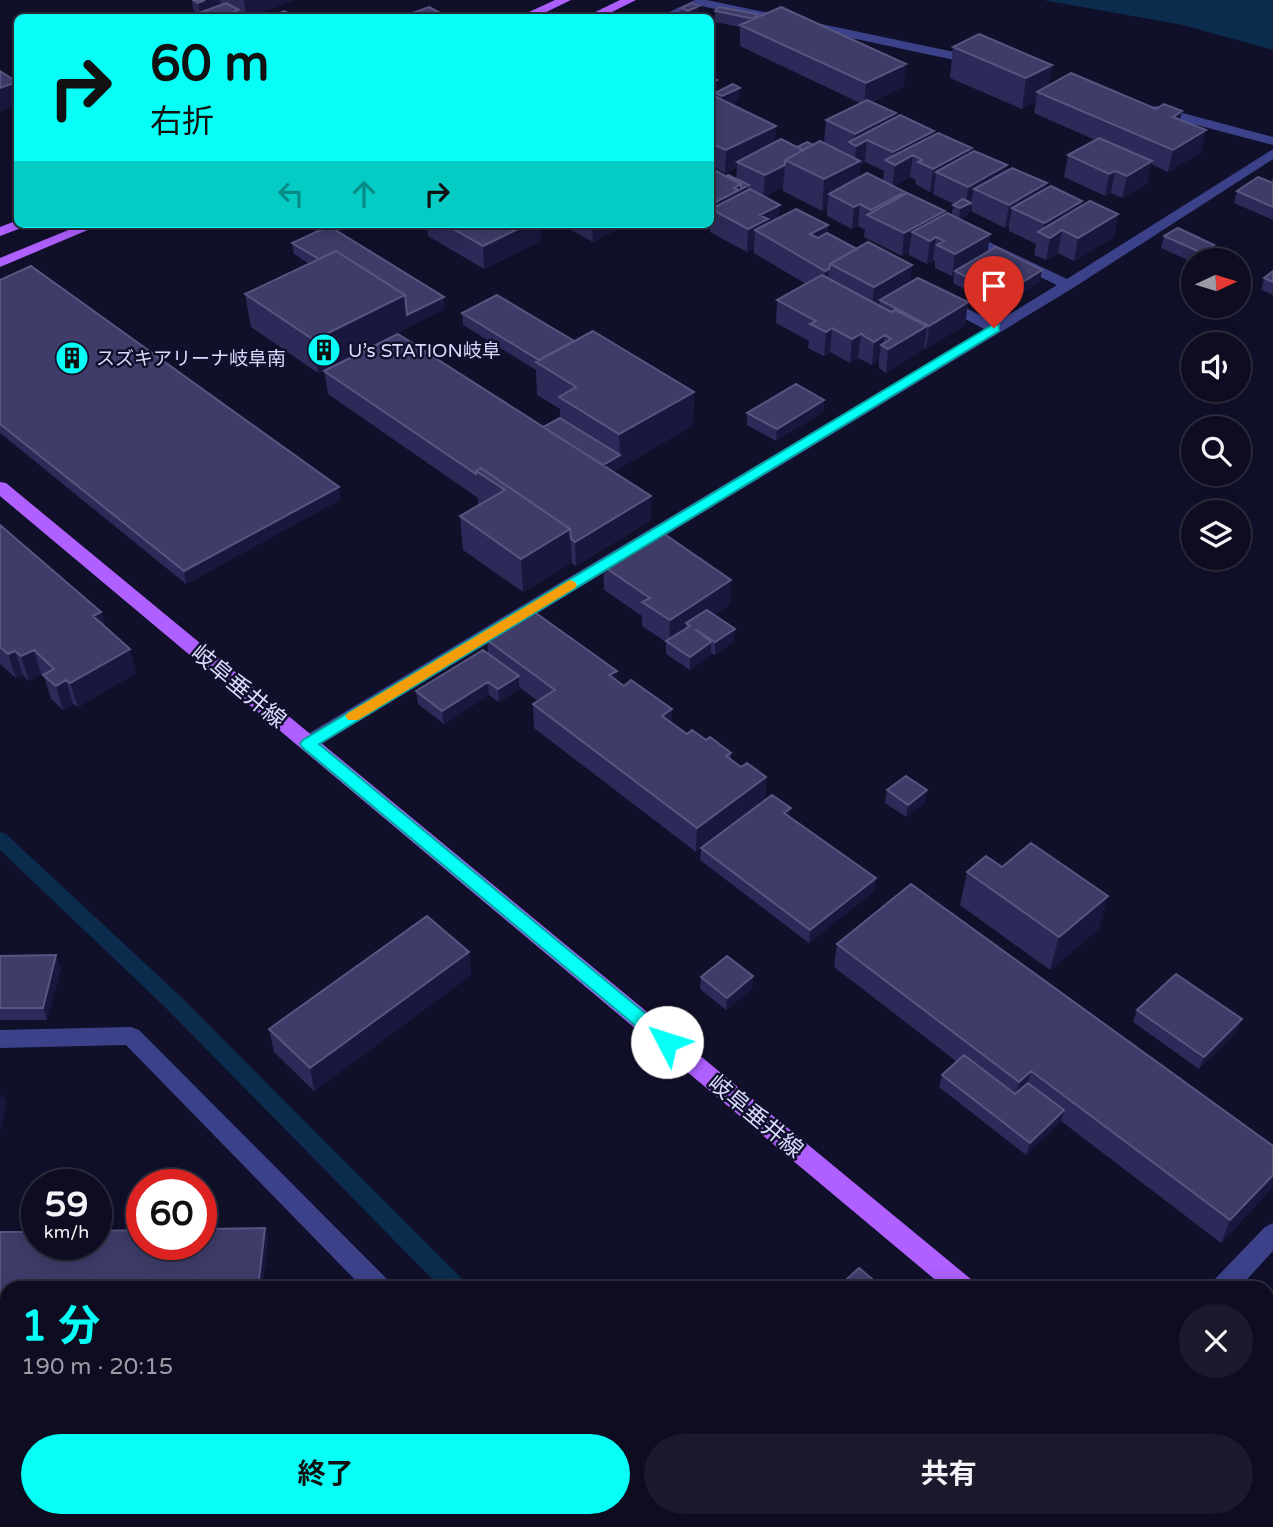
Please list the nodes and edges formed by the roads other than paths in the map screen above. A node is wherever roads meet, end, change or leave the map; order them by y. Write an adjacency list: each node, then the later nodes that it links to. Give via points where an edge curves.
1 (565, 0): 3 (main road)
2 (630, 0): 4 (main road)
3 (532, 14)
4 (598, 14)
5 (672, 14): 6 (street, via 700,2)
6 (996, 65)
7 (1137, 105): 8 (street)
8 (1273, 141)
9 (1273, 153): 13 (street)
10 (946, 227): 13 (street)
11 (86, 228): 12 (main road)
12 (0, 263)
13 (1068, 285): 15 (street)
14 (933, 297): 15 (street)
15 (994, 328): 17 (street)
16 (0, 487): 17 (main road, 岐阜垂井線)
17 (308, 744): 21 (main road, 岐阜垂井線)
18 (0, 1039): 20 (street, via 131,1036)
19 (1273, 1234): 22 (street)
20 (372, 1281)
21 (955, 1281)
22 (1229, 1281)

